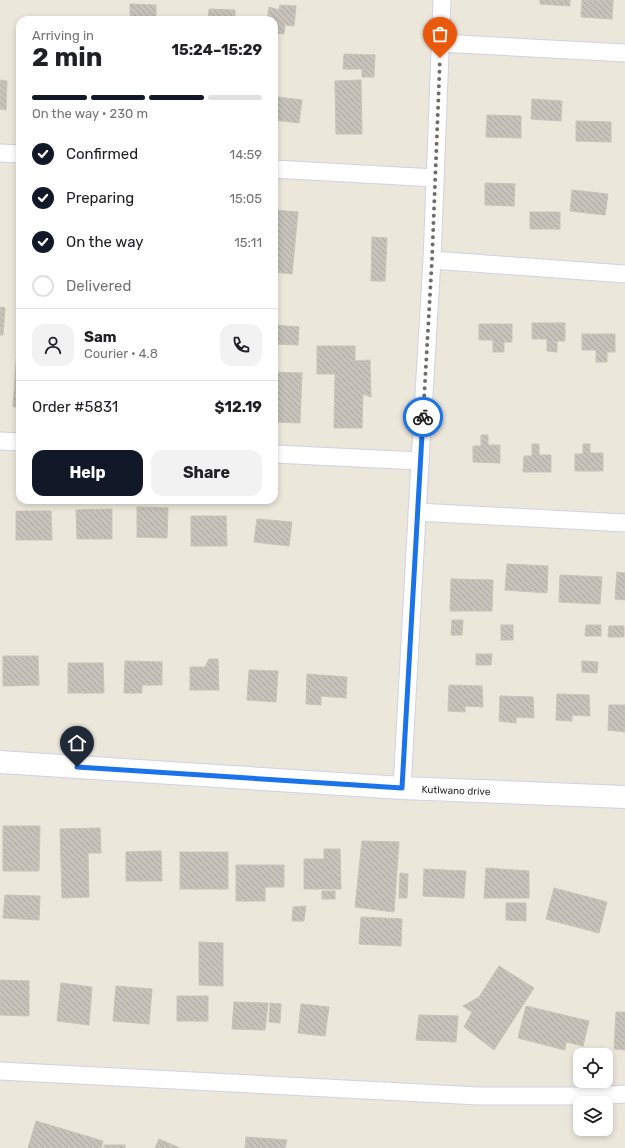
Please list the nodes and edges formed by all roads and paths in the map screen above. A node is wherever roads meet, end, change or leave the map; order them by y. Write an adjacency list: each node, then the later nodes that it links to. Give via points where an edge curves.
1 (442, 0): 2 (street)
2 (440, 43): 3 (street); 7 (street)
3 (625, 53)
4 (0, 153): 5 (street)
5 (16, 154)
6 (278, 169): 7 (street)
7 (435, 178): 8 (street)
8 (432, 260): 9 (street); 13 (street)
9 (625, 274)
10 (0, 441): 11 (street)
11 (16, 442)
12 (278, 454): 13 (street)
13 (420, 461): 14 (street)
14 (417, 512): 15 (street); 17 (street)
15 (625, 523)
16 (0, 762): 17 (street, Kutlwano drive)
17 (402, 788): 18 (street, Kutlwano drive)
18 (625, 797)
19 (0, 1071): 20 (street, via 480,1096)
20 (625, 1094)

